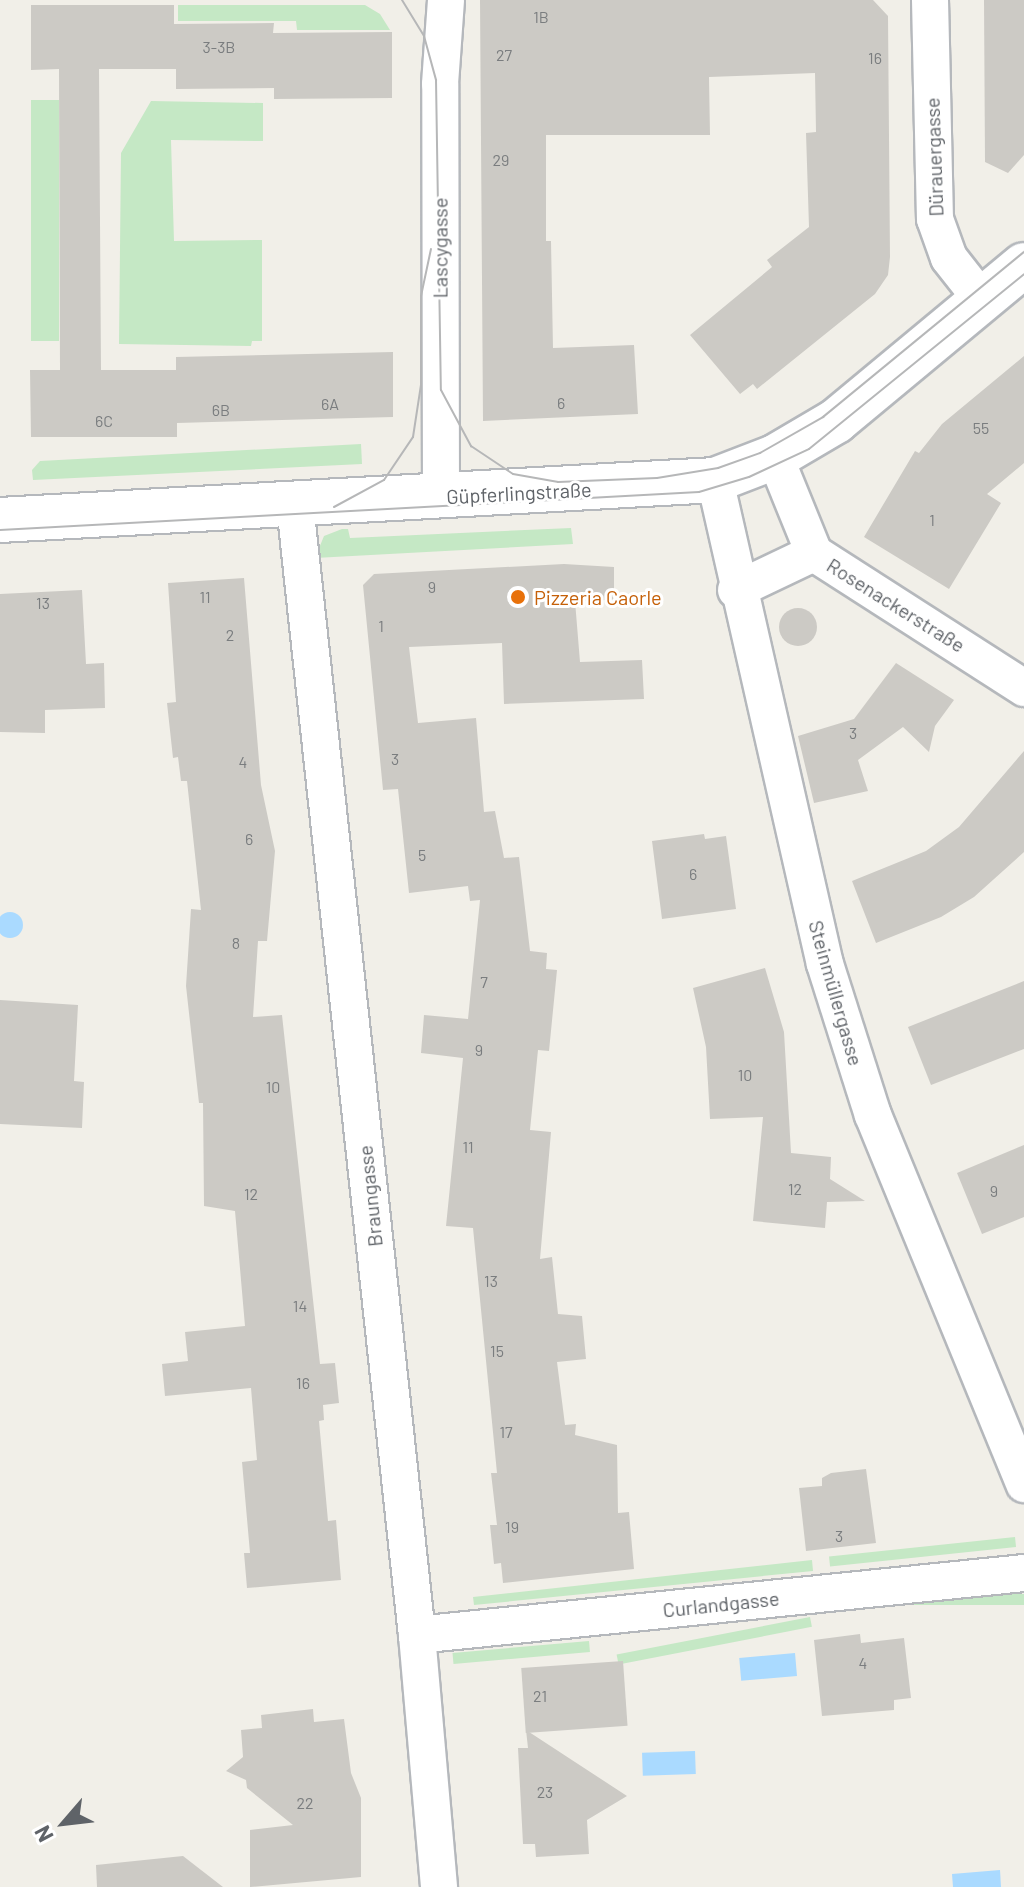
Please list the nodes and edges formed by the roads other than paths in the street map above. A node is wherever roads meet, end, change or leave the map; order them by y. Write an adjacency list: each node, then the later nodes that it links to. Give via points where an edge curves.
1 (446, 0): 7 (street, Lascygasse, via 440,84)
2 (930, 0): 4 (street, Dürauergasse, via 935,219 949,258)
3 (1024, 265): 4 (main road, Güpferlingstraße)
4 (982, 300): 5 (main road, Güpferlingstraße, via 836,421)
5 (775, 457): 6 (main road, Güpferlingstraße); 10 (street, Rosenackerstraße)
6 (715, 480): 7 (main road, Güpferlingstraße); 11 (street, Steinmüllergasse)
7 (441, 497): 8 (main road, Güpferlingstraße)
8 (295, 505): 9 (main road, Güpferlingstraße); 15 (street, Braungasse)
9 (0, 520)
10 (814, 553): 11 (street); 12 (street, Rosenackerstraße)
11 (736, 590): 13 (street, Steinmüllergasse, via 825,964 873,1115)
12 (1024, 688)
13 (1024, 1484)
14 (1024, 1573): 15 (street, Curlandgasse)
15 (417, 1635): 16 (street, Braungasse)
16 (439, 1887)

